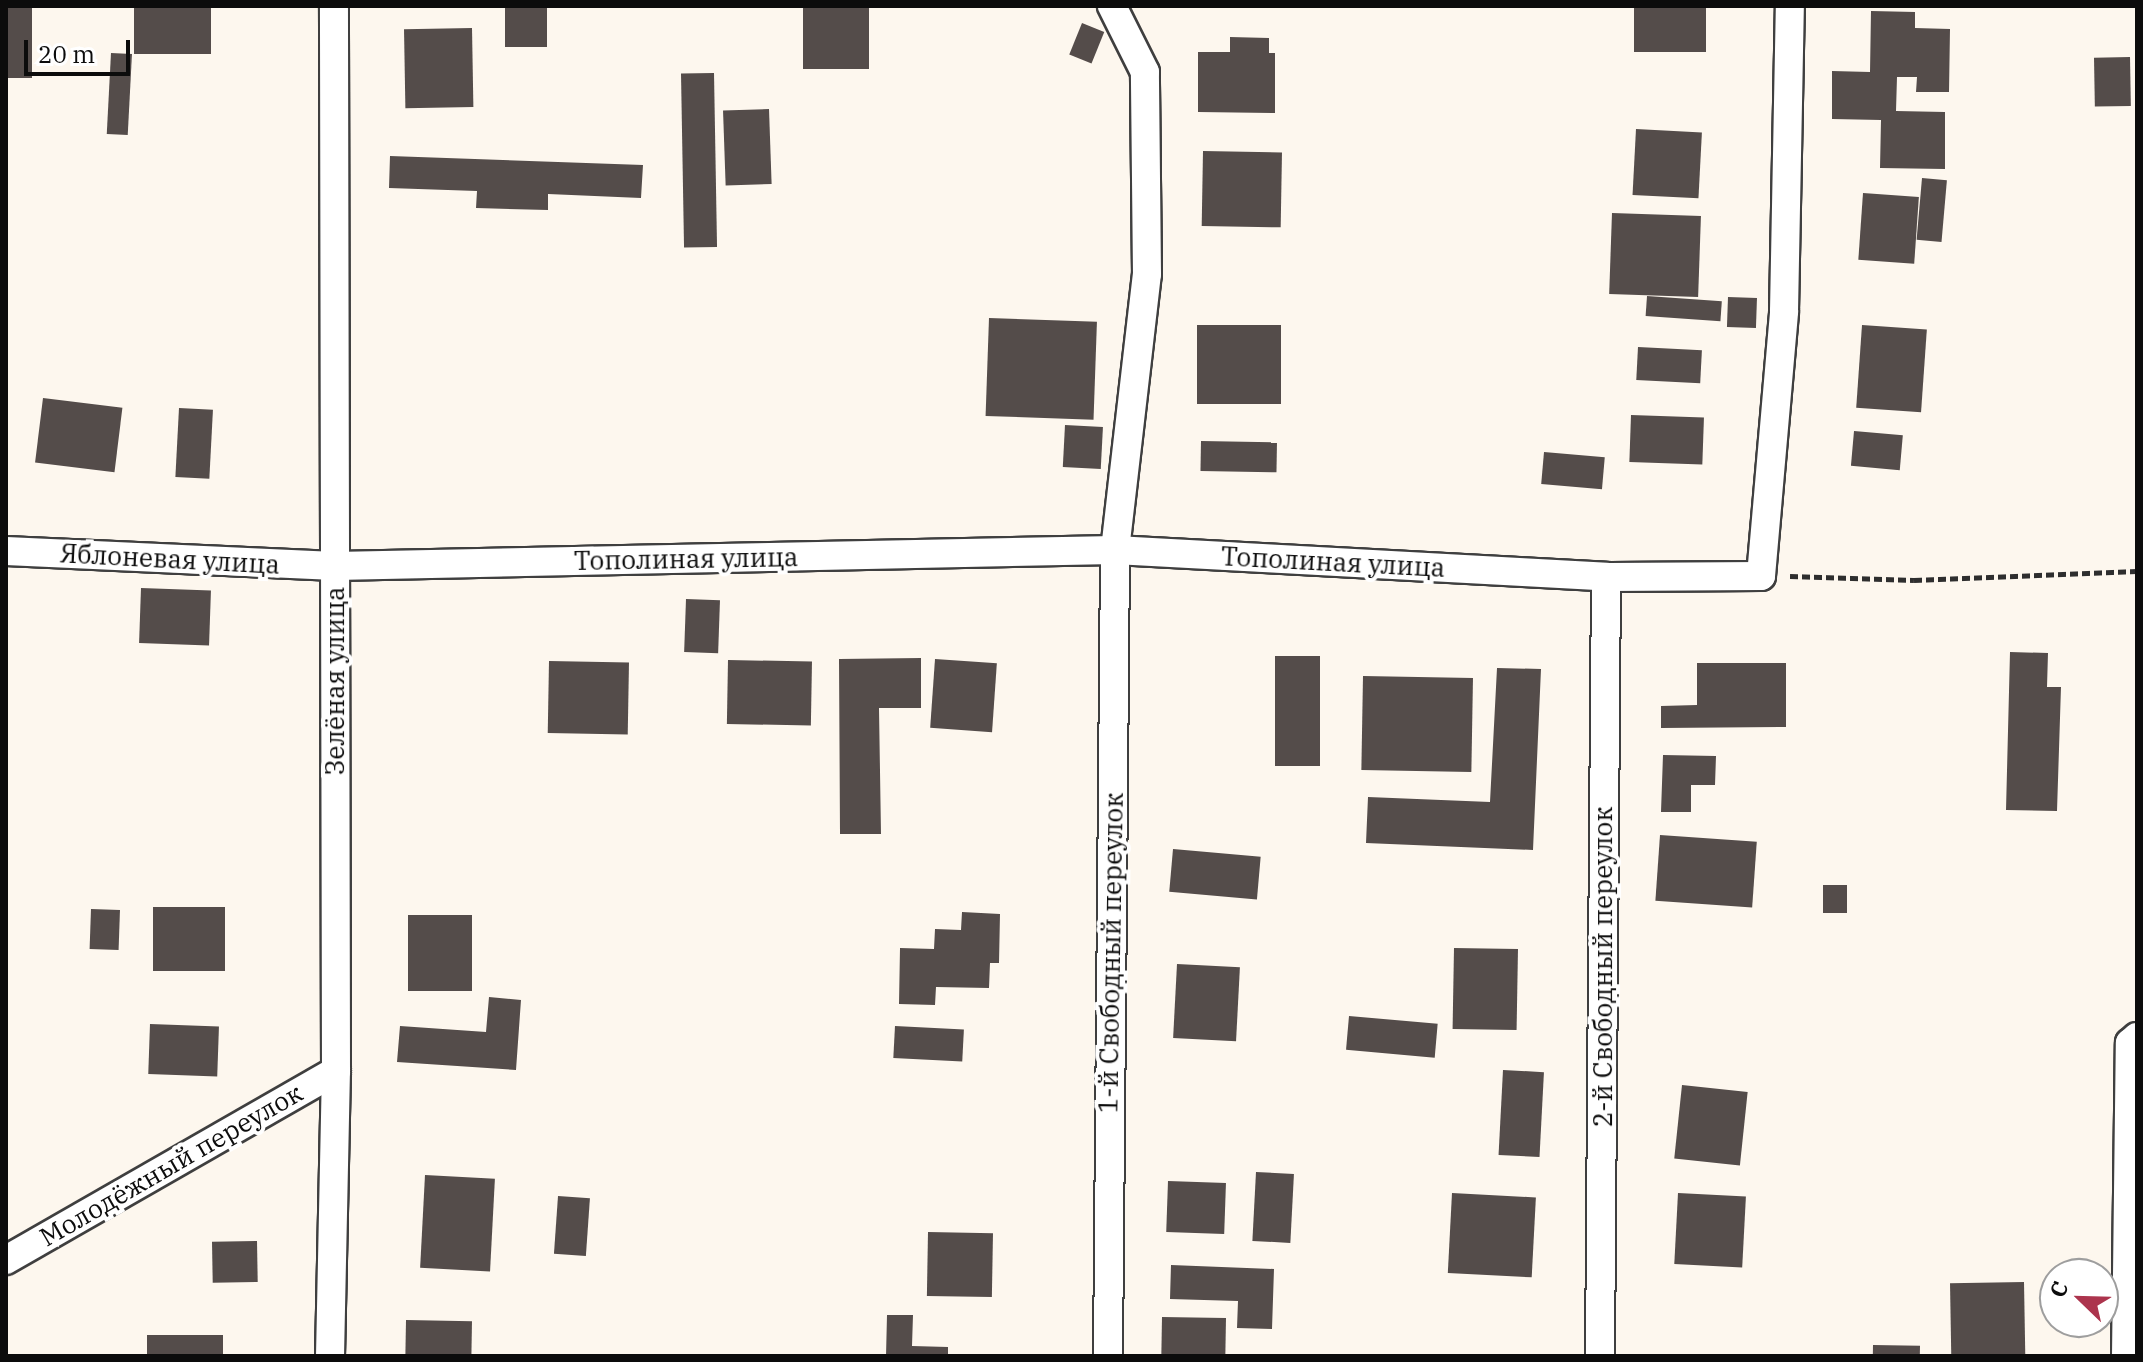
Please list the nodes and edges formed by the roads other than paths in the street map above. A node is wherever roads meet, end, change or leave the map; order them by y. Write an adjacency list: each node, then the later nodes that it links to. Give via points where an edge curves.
1 (334, 6): 6 (street, Зелёная улица)
2 (1112, 6): 4 (street, 1-й Свободный переулок, via 1145,72 1147,274)
3 (1790, 6): 7 (street, Тополиная улица, via 1784,311 1761,576)
4 (1115, 550): 6 (street, Тополиная улица); 7 (street, Тополиная улица); 12 (street, 1-й Свободный переулок)
5 (6, 551): 6 (street, Яблоневая улица)
6 (335, 566): 9 (street, Зелёная улица)
7 (1606, 577): 13 (street, 2-й Свободный переулок)
8 (2134, 1040): 14 (street)
9 (336, 1071): 10 (street, Молодёжный переулок); 11 (street, Зелёная улица)
10 (6, 1260)
11 (330, 1356)
12 (1108, 1356)
13 (1600, 1356)
14 (2126, 1356)

